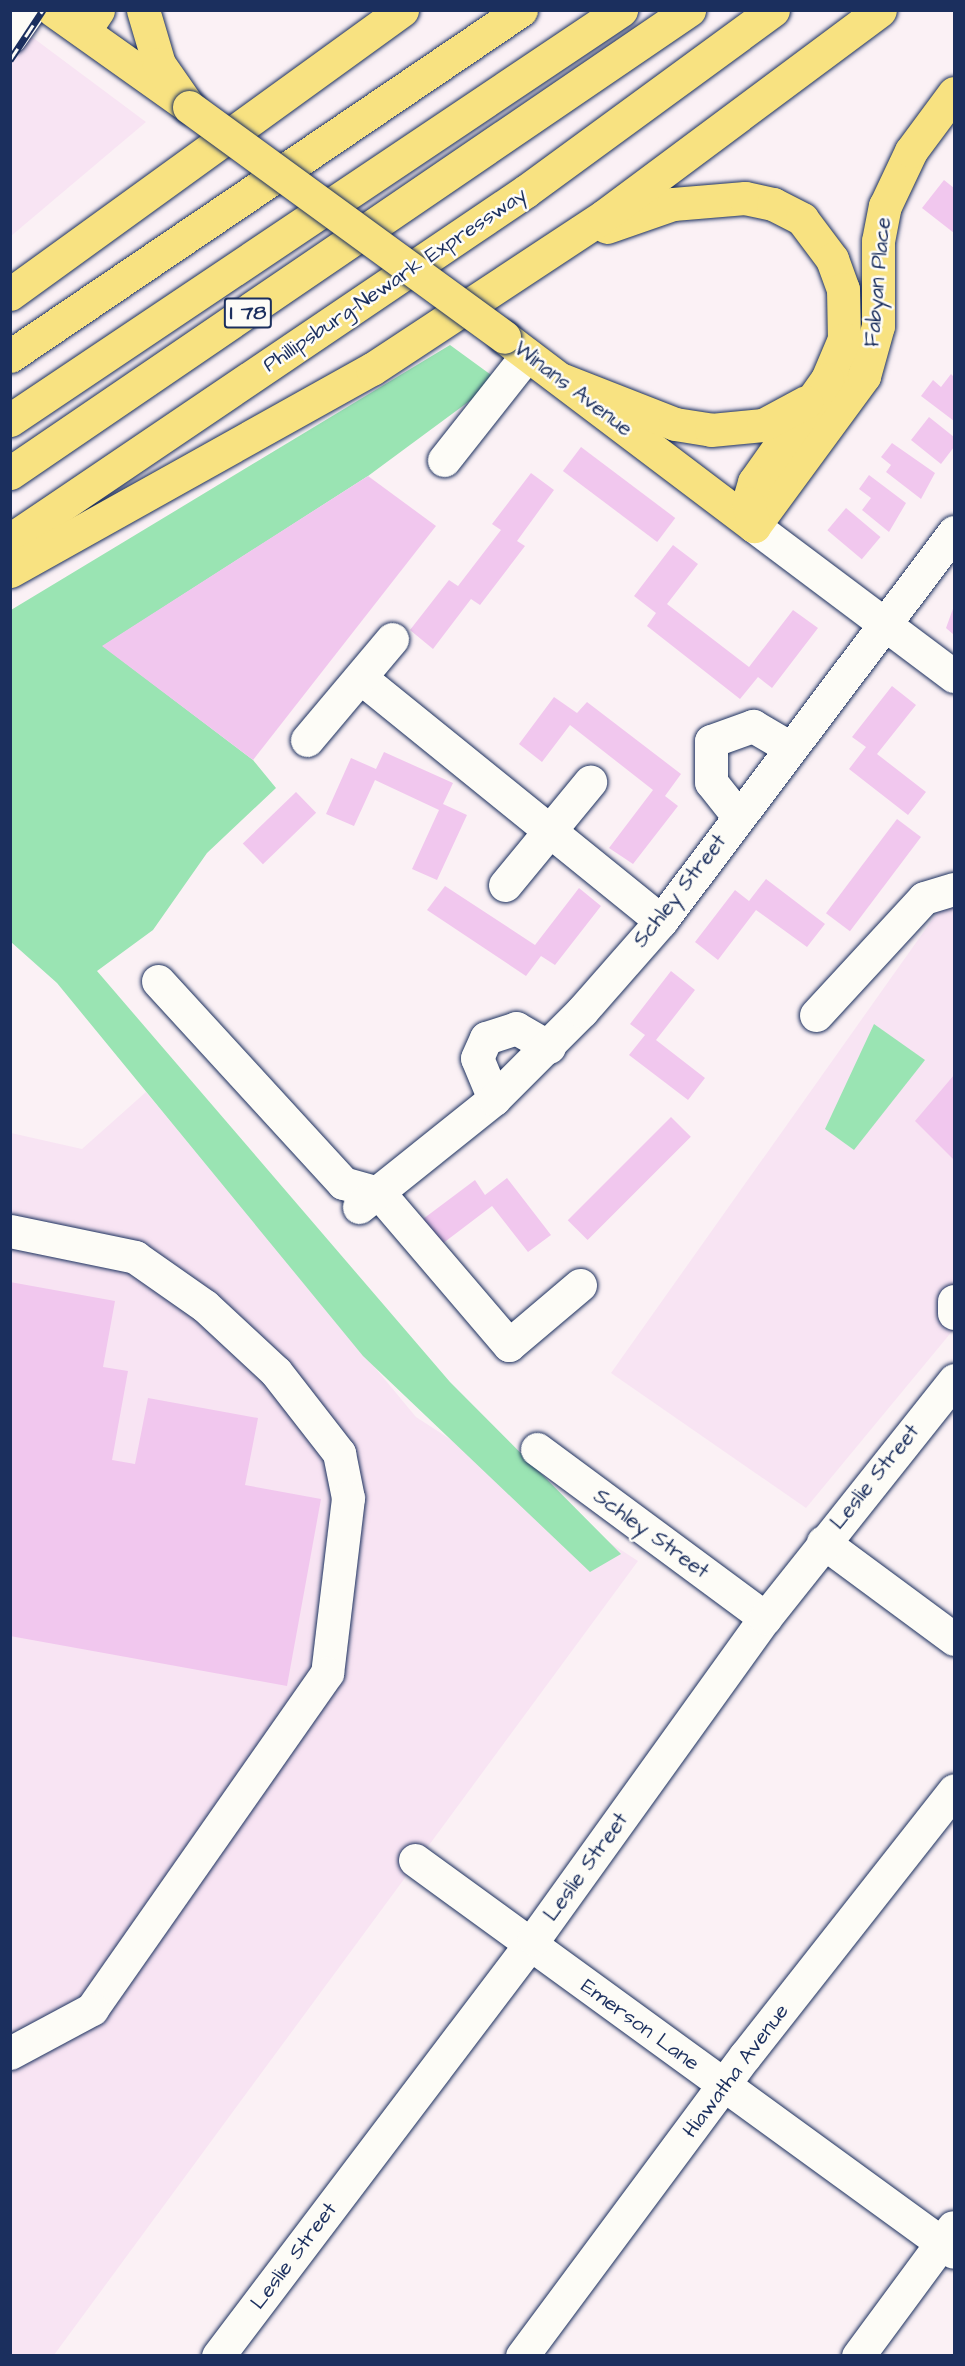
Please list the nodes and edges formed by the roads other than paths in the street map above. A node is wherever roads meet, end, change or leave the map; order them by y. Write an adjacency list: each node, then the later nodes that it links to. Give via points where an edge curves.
1 (29, 10): 11 (street)
2 (53, 10): 10 (main road, Winans Avenue)
3 (143, 10): 13 (main road, via 155,57)
4 (402, 10): 15 (main road)
5 (521, 10): 17 (main road)
6 (621, 10): 20 (main road, I 78)
7 (689, 10): 22 (main road, I 78)
8 (773, 10): 25 (main road, Phillipsburg-Newark Expressway / I 78, via 518,197)
9 (880, 10): 14 (main road)
10 (91, 21): 13 (main road, Winans Avenue)
11 (10, 36)
12 (954, 93): 23 (main road, Fabyan Place, via 911,152 885,206 878,240 878,326 864,376)
13 (189, 106): 16 (main road, Winans Avenue, bridge)
14 (550, 251): 18 (main road, via 653,209 695,199 745,198 789,211 824,245 843,289 844,339); 26 (main road, via 372,369)
15 (10, 294)
16 (516, 346): 19 (main road, Winans Avenue); 21 (street)
17 (10, 356)
18 (827, 379): 19 (main road, via 804,403 778,420 711,430 675,424); 23 (main road, via 754,482 748,503)
19 (562, 380): 23 (main road, Winans Avenue)
20 (10, 420)
21 (444, 460)
22 (10, 473)
23 (754, 526): 27 (street, Winans Avenue)
24 (954, 532): 27 (street, Schley Street)
25 (10, 540)
26 (10, 571)
27 (882, 622): 29 (street, Winans Avenue); 32 (street, Schley Street)
28 (392, 639): 30 (street)
29 (954, 676)
30 (361, 678): 31 (street); 35 (street)
31 (308, 740)
32 (789, 747): 34 (street, Schley Street); 34 (street, via 753,726 711,741 711,782)
33 (590, 782): 35 (street)
34 (738, 816): 38 (street, Schley Street)
35 (550, 831): 36 (street); 38 (street)
36 (505, 885)
37 (954, 888): 40 (street, via 924,898)
38 (661, 921): 41 (street, Schley Street)
39 (158, 981): 43 (street, via 343,1183)
40 (816, 1016)
41 (549, 1047): 42 (street, Schley Street); 42 (street, via 516,1028 486,1038 477,1058)
42 (494, 1099): 43 (street, Schley Street)
43 (369, 1200): 45 (street, via 509,1345)
44 (10, 1231): 56 (street, via 135,1257 205,1306 276,1372 339,1452 348,1498 327,1673 92,2009)
45 (580, 1285)
46 (954, 1301): 47 (street)
47 (954, 1313)
48 (954, 1380): 50 (street, Leslie Street)
49 (537, 1449): 51 (street, Schley Street)
50 (824, 1542): 51 (street, Leslie Street); 52 (street)
51 (765, 1618): 55 (street, Leslie Street)
52 (954, 1639)
53 (954, 1790): 57 (street, Hiawatha Avenue)
54 (415, 1860): 55 (street, Emerson Lane)
55 (529, 1946): 57 (street, Emerson Lane); 59 (street, Leslie Street)
56 (10, 2053)
57 (723, 2086): 58 (street, Emerson Lane); 60 (street, Hiawatha Avenue)
58 (950, 2240): 61 (street)
59 (218, 2355)
60 (522, 2355)
61 (858, 2355)

